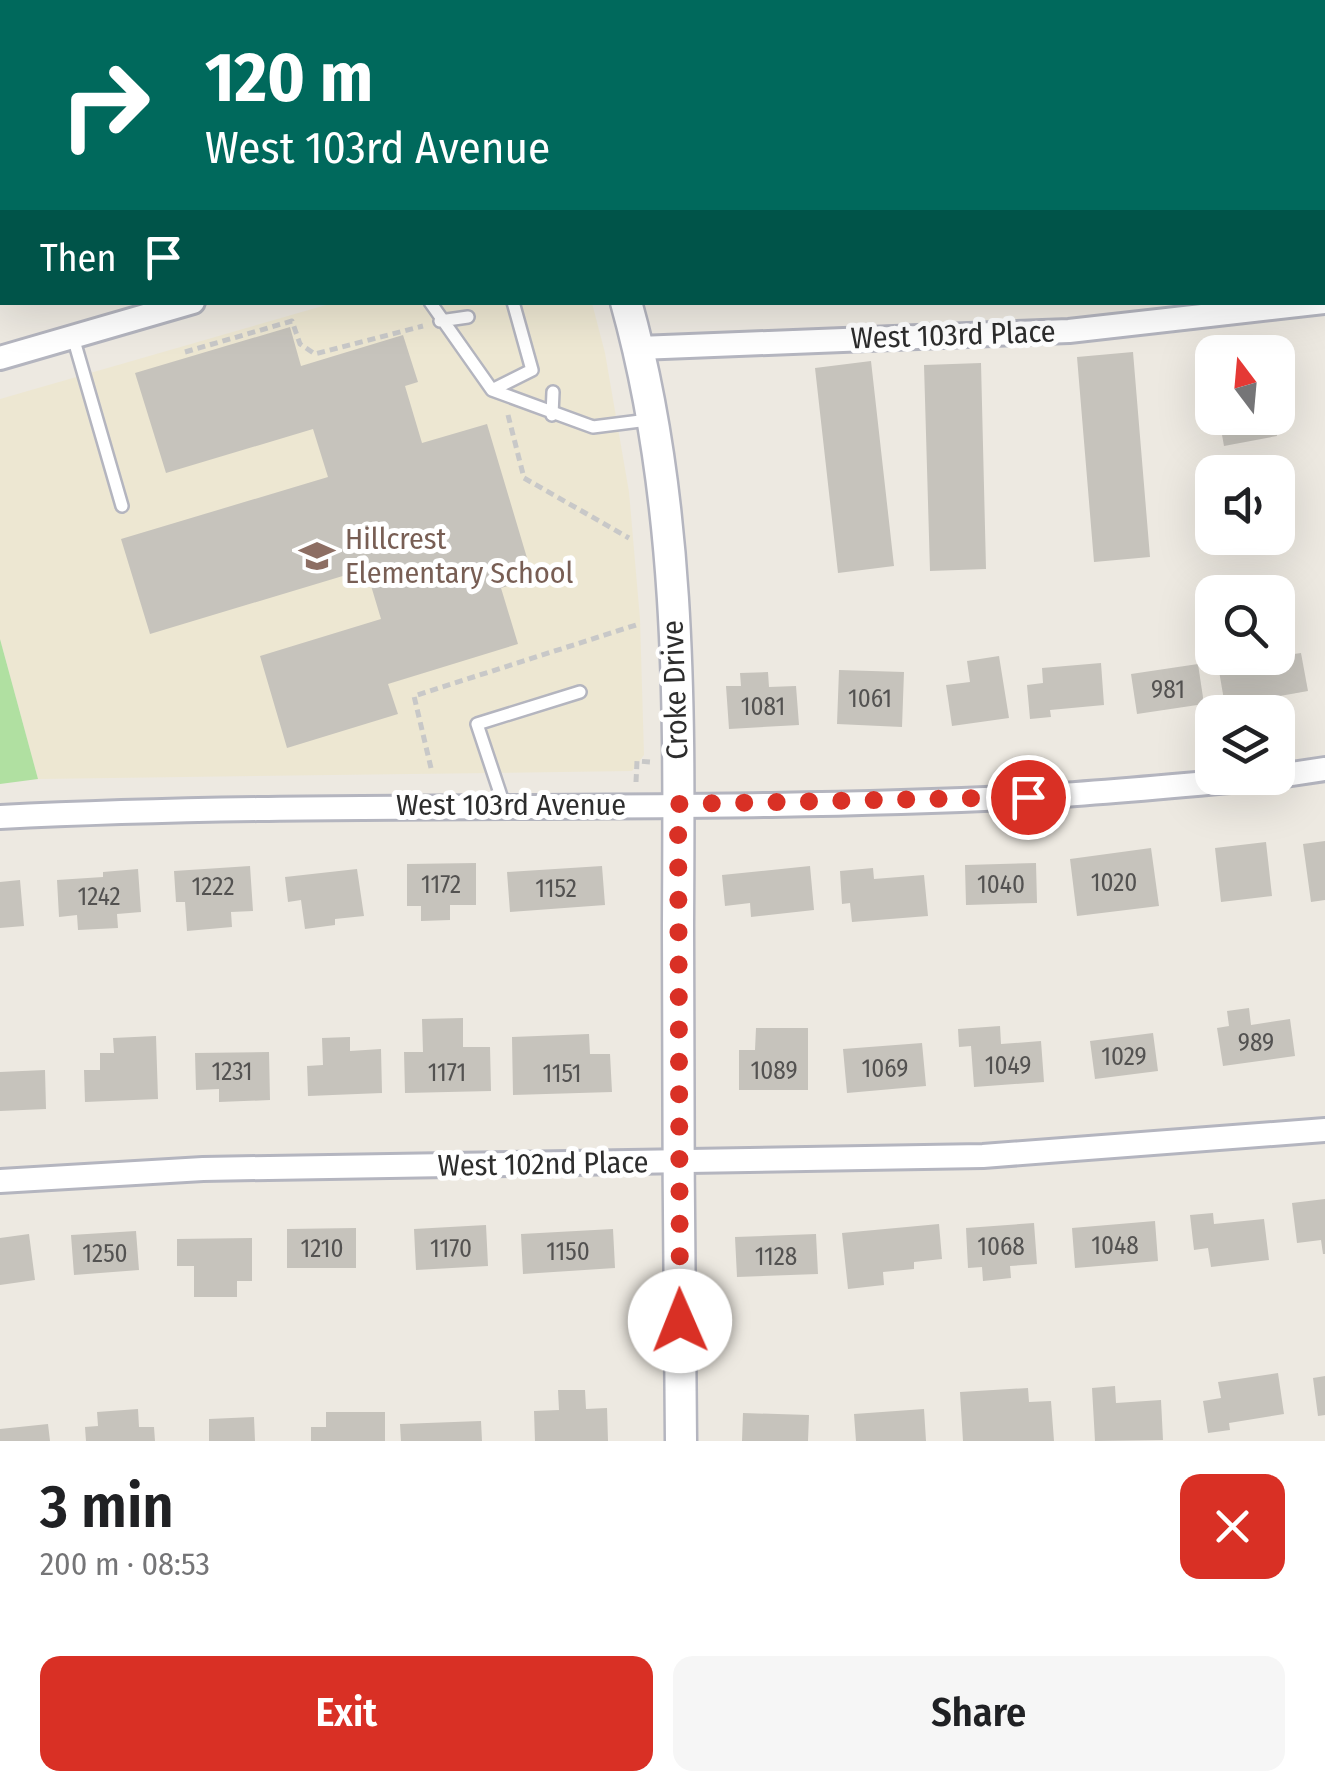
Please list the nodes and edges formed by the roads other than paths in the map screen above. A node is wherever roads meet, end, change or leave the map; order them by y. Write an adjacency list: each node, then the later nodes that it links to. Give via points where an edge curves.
1 (183, 305): 8 (street)
2 (432, 305): 7 (lane)
3 (514, 305): 11 (lane, via 532,370)
4 (627, 305): 9 (street, Croke Drive)
5 (1299, 305): 9 (street, West 103rd Place, via 1069,331)
6 (468, 316): 7 (lane)
7 (440, 321): 11 (lane)
8 (73, 337): 10 (street); 15 (lane)
9 (639, 348): 14 (street, Croke Drive)
10 (0, 358)
11 (492, 390): 13 (lane)
12 (553, 392): 13 (lane)
13 (552, 415): 14 (lane, via 592,428)
14 (652, 420): 20 (street, Croke Drive, via 676,657)
15 (122, 506)
16 (580, 692): 21 (lane, via 478,724)
17 (1325, 769): 18 (street)
18 (1295, 773)
19 (1195, 783): 20 (street, West 103rd Avenue, via 1028,797)
20 (678, 804): 21 (street, West 103rd Avenue); 24 (street, Croke Drive)
21 (504, 805): 22 (street, West 103rd Avenue)
22 (0, 817)
23 (1325, 1130): 24 (street, West 102nd Place, via 983,1156)
24 (678, 1161): 25 (street, West 102nd Place, via 202,1170); 26 (street, Croke Drive)
25 (0, 1182)
26 (682, 1441)

